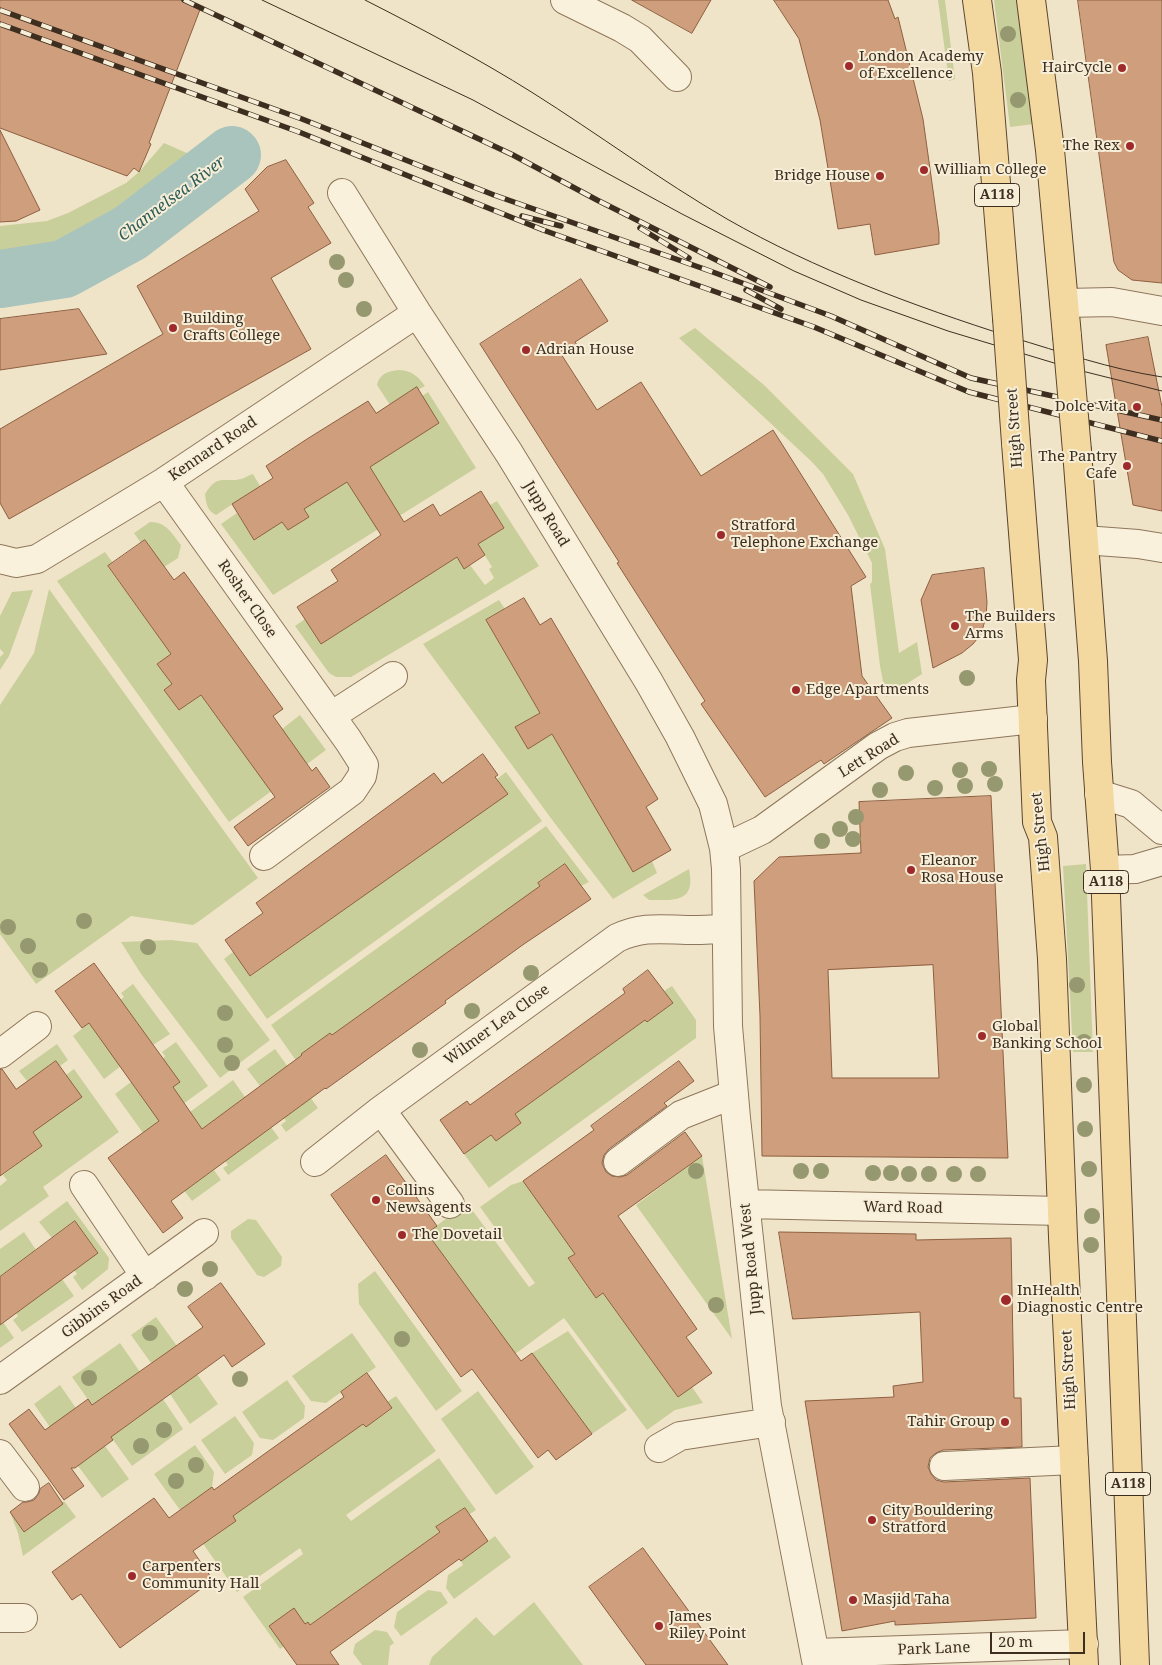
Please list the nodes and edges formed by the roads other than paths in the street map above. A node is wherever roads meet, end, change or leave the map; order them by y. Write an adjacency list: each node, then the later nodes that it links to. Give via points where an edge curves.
1 (565, 0): 4 (street, via 640,39)
2 (977, 0): 15 (main road, High Street / A118, bridge, via 987,72 1007,318 1033,660)
3 (1031, 0): 6 (main road, A118)
4 (677, 77)
5 (342, 193): 8 (street, Jupp Road)
6 (1065, 303): 7 (street, via 1112,302); 10 (main road, A118, bridge)
7 (1162, 311)
8 (417, 313): 9 (street, Kennard Road); 18 (street, Jupp Road, via 509,453 649,682 713,804)
9 (164, 482): 12 (street, Kennard Road, via 37,560 16,563); 14 (street, Rosher Close)
10 (1084, 540): 11 (street); 16 (main road, A118)
11 (1162, 548)
12 (0, 559)
13 (393, 676): 14 (street)
14 (331, 716): 19 (street, Rosher Close, via 364,765 362,776 352,791)
15 (1033, 719): 18 (street, Lett Road, via 895,737 762,830); 32 (main road, High Street / A118, via 1037,822 1043,836 1052,959)
16 (1100, 794): 17 (street, via 1131,804); 21 (main road, A118)
17 (1162, 830)
18 (724, 848): 22 (street, Jupp Road West)
19 (264, 856)
20 (1162, 861): 21 (street, via 1135,869)
21 (1105, 870): 44 (main road, A118)
22 (726, 929): 25 (street, Jupp Road West, via 728,1026); 26 (street, Wilmer Lea Close, via 642,930 617,938)
23 (37, 1026): 24 (street)
24 (0, 1054)
25 (734, 1094): 28 (street, via 682,1115); 31 (street, Jupp Road West)
26 (382, 1110): 27 (street, Wilmer Lea Close); 30 (street)
27 (315, 1162)
28 (618, 1162)
29 (84, 1185): 34 (street)
30 (450, 1204)
31 (745, 1204): 32 (street, Ward Road); 36 (street, Jupp Road West)
32 (1062, 1211): 39 (main road, High Street / A118)
33 (204, 1233): 34 (street, Gibbins Road)
34 (145, 1276): 35 (street, Gibbins Road)
35 (0, 1380)
36 (771, 1422): 37 (street, via 680,1436); 43 (street, Jupp Road West)
37 (659, 1448)
38 (0, 1454): 41 (street)
39 (1074, 1460): 40 (street); 42 (main road, High Street / A118)
40 (944, 1466)
41 (25, 1488)
42 (1084, 1654): 43 (street, Park Lane)
43 (816, 1659)
44 (1135, 1665)

